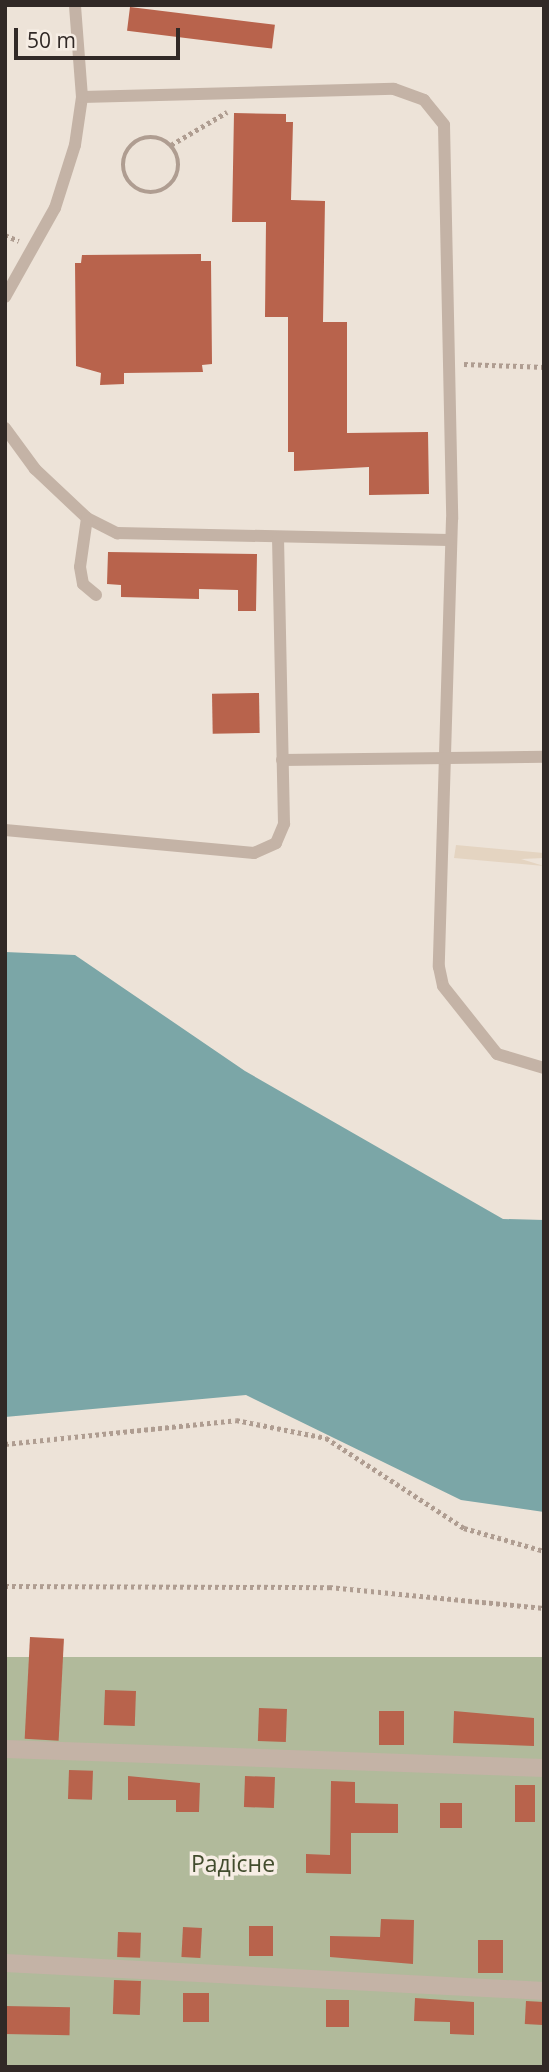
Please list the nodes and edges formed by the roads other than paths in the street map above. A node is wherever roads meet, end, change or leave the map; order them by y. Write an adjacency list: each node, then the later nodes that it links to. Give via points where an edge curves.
1 (75, 5): 2 (lane)
2 (82, 97): 3 (lane, via 55,208); 7 (lane, via 394,89 435,108 444,125)
3 (5, 297)
4 (5, 428): 5 (lane, via 35,469)
5 (87, 518): 6 (lane, via 117,533); 8 (lane, via 89,534 80,566 83,584)
6 (278, 538): 7 (lane); 11 (lane)
7 (449, 540): 10 (lane)
8 (96, 595)
9 (544, 757): 10 (lane)
10 (444, 759): 11 (lane); 13 (lane, via 443,986 497,1054 530,1069)
11 (282, 760): 12 (lane, via 283,831 264,851)
12 (5, 830)
13 (544, 1068)
14 (5, 1749): 15 (street)
15 (544, 1768)
16 (5, 1963): 17 (street)
17 (544, 1991)

